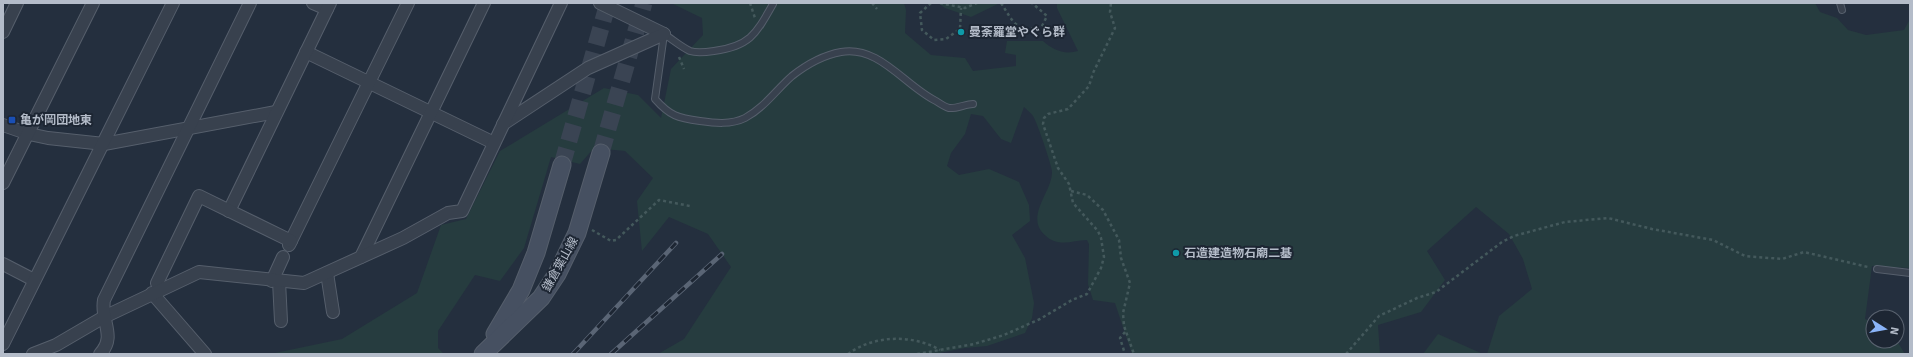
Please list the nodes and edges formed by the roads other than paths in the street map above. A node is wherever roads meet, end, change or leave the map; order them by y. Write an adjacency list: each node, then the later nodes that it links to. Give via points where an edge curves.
1 (17, 3): 14 (street)
2 (93, 3): 24 (street)
3 (173, 3): 26 (street)
4 (250, 3): 23 (street)
5 (314, 3): 12 (street)
6 (408, 3): 17 (street)
7 (484, 3): 20 (street)
8 (561, 3): 22 (street)
9 (600, 3): 15 (street)
10 (1840, 3): 13 (lane)
11 (774, 4): 15 (lane, via 760,27 738,46 705,52 690,51)
12 (328, 6): 16 (street)
13 (1842, 10)
14 (3, 32)
15 (664, 34): 18 (lane, via 655,99 666,112 684,119 722,124 744,119 763,106 804,67 842,52 866,53 929,98 949,108); 22 (street, via 588,68)
16 (306, 52): 17 (street); 19 (street)
17 (369, 83): 20 (street); 30 (street, via 290,243)
18 (973, 104)
19 (276, 112): 23 (street); 30 (street)
20 (431, 113): 25 (street); 32 (street)
21 (3, 124): 24 (street)
22 (502, 125): 25 (street)
23 (189, 127): 26 (street); 41 (street, via 104,300)
24 (29, 134): 26 (street); 29 (street)
25 (494, 143): 32 (street, via 462,211 448,213 403,238)
26 (104, 144): 37 (street)
27 (601, 153): 47 (main road, 鎌倉葉山線, via 577,233 557,274 541,298)
28 (562, 165): 47 (main road, 鎌倉葉山線, via 534,259 521,290)
29 (3, 183)
30 (229, 211): 39 (street, via 199,196 157,283)
31 (283, 257): 38 (street)
32 (361, 257): 36 (street)
33 (3, 264): 37 (street)
34 (1877, 269): 35 (lane)
35 (1910, 272)
36 (327, 273): 38 (street, via 304,283); 40 (street)
37 (34, 280): 43 (street)
38 (275, 281): 39 (street, via 199,272); 42 (street)
39 (156, 291): 41 (street); 46 (street)
40 (333, 312)
41 (104, 317): 44 (street, via 56,345); 45 (street, via 108,336)
42 (281, 321)
43 (3, 344)
44 (32, 354)
45 (100, 354)
46 (205, 354)
47 (483, 354)

